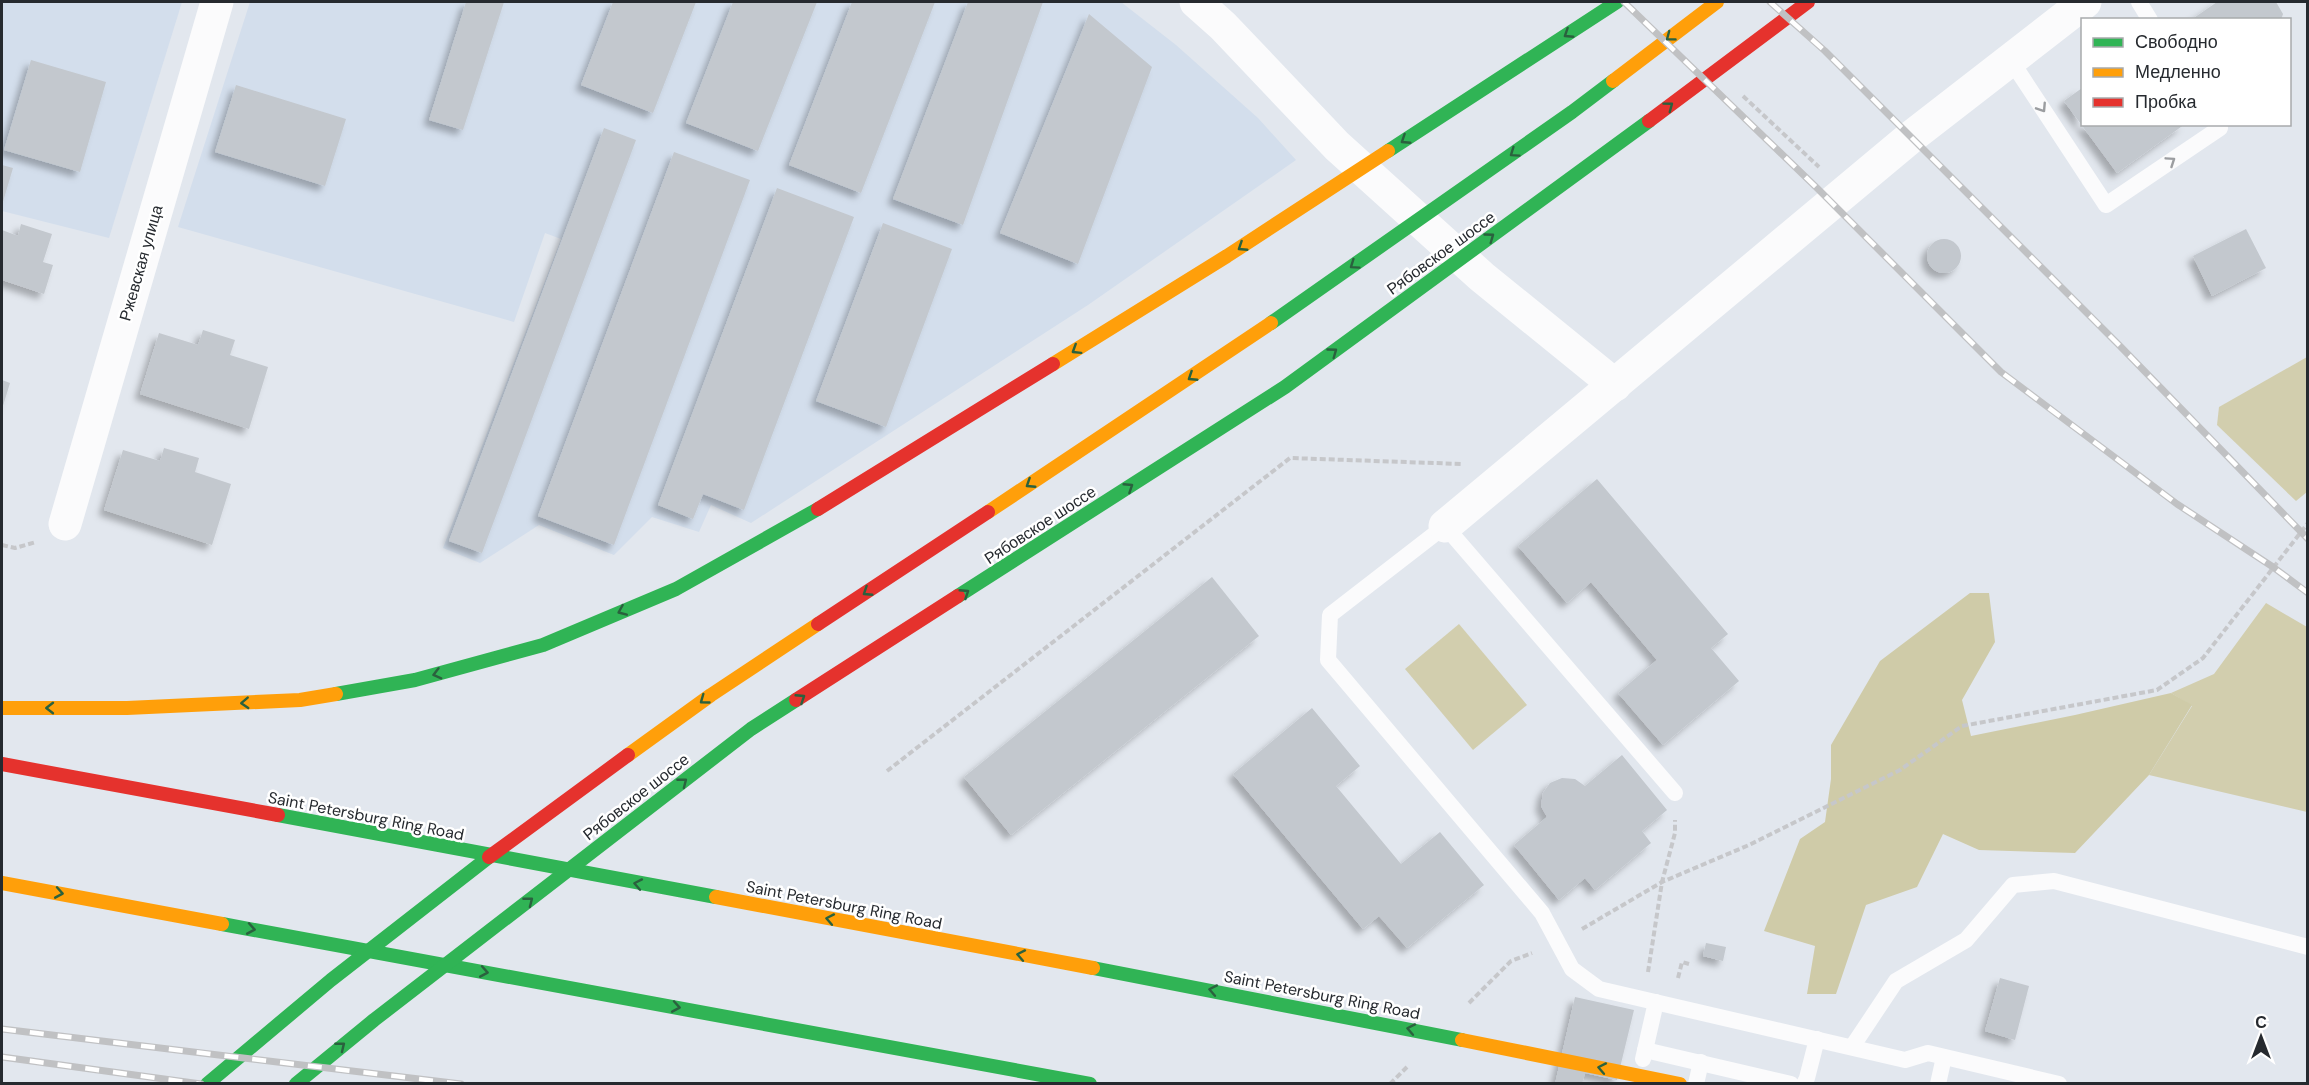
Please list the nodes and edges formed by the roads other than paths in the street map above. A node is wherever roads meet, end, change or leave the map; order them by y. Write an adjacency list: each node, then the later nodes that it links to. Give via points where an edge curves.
1 (217, 2): 12 (street, Ржевская улица)
2 (1196, 2): 11 (street, via 1337,146 1482,277)
3 (1617, 2): 14 (main road, one-way to 14, via 1217,263 801,519 676,589 543,645 404,682 300,700 127,708)
4 (1717, 2): 25 (main road, one-way to 25, via 1572,112 1241,344 711,694 519,834 331,980)
5 (1808, 2): 26 (main road, Рябовское шоссе, one-way to 5, via 752,729 1286,387)
6 (2085, 2): 9 (street)
7 (2139, 2): 8 (lane)
8 (2149, 18)
9 (2010, 60): 10 (lane, one-way to 10, via 2106,205); 11 (street, via 1911,137)
10 (2219, 126)
11 (1615, 385): 13 (street)
12 (65, 524)
13 (1445, 525): 16 (lane); 19 (lane, via 1330,615 1328,660 1542,913 1572,969 1599,989)
14 (2, 708)
15 (2, 764): 29 (main road, Saint Petersburg Ring Road, one-way to 15, via 1270,1001)
16 (1675, 793)
17 (2, 883): 27 (main road, one-way to 27)
18 (2307, 947): 21 (lane, via 2054,881 2013,885 1966,940 1896,981)
19 (1650, 1000): 20 (lane); 22 (lane)
20 (1817, 1039): 21 (lane); 32 (lane)
21 (1852, 1047): 23 (lane, via 1905,1060 1928,1053)
22 (1645, 1050): 24 (lane); 28 (lane)
23 (1944, 1057): 33 (lane); 34 (lane)
24 (1701, 1062): 30 (lane); 31 (lane)
25 (207, 1083)
26 (296, 1083)
27 (1090, 1083)
28 (1637, 1083)
29 (1680, 1083)
30 (1696, 1083)
31 (1791, 1083)
32 (1804, 1083)
33 (1938, 1083)
34 (2059, 1083)

